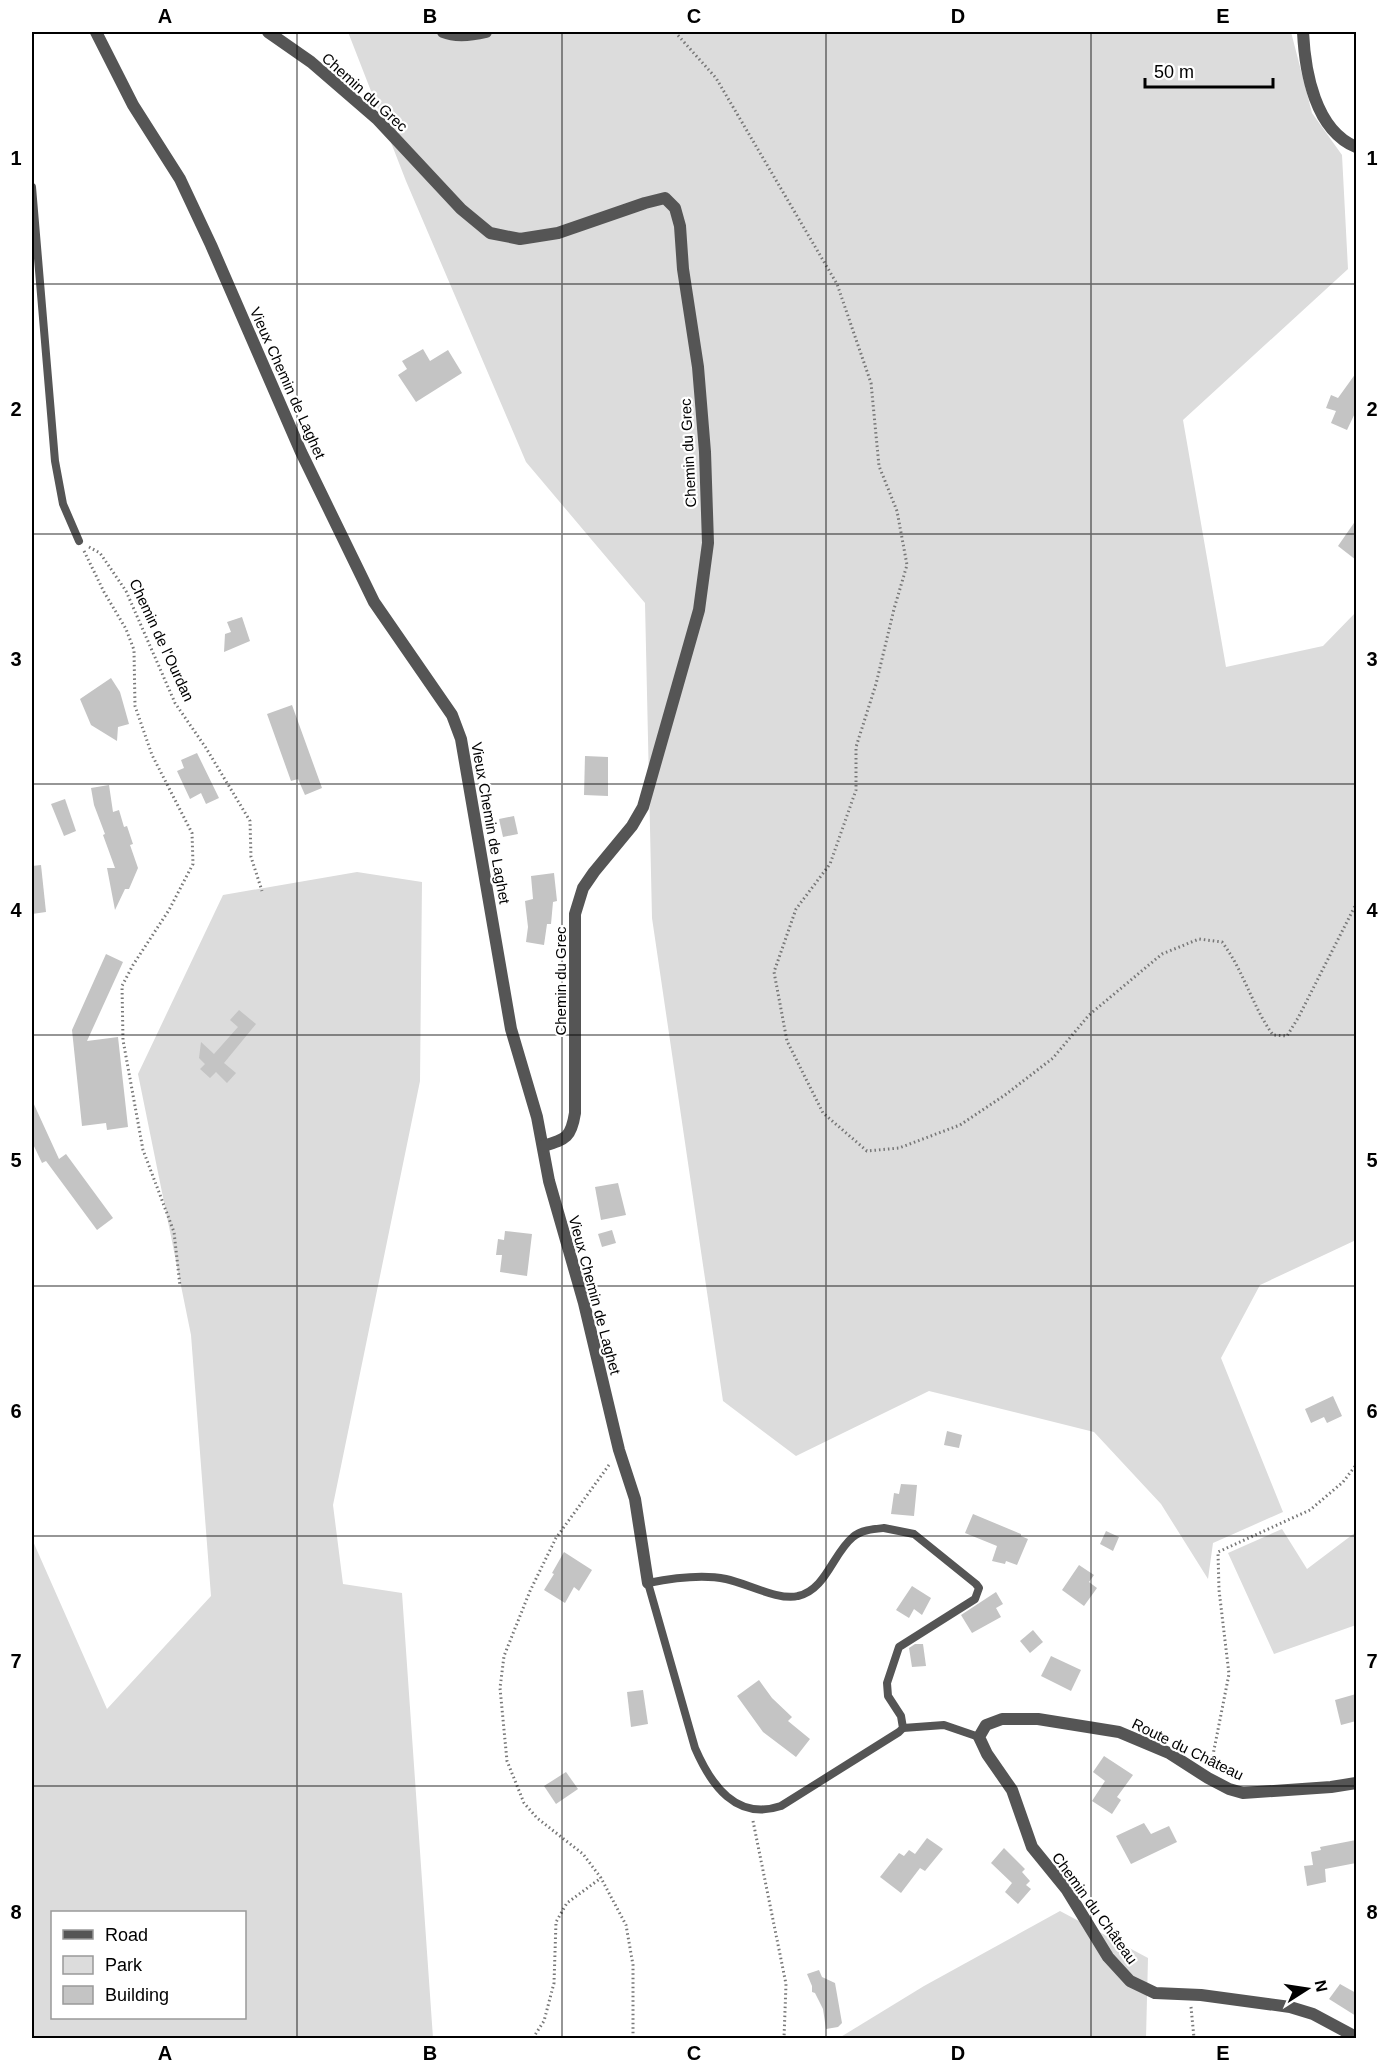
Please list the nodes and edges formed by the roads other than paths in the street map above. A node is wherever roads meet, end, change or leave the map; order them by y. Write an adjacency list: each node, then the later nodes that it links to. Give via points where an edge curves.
1 (96, 32): 9 (street, Vieux Chemin de Laghet, via 133,105 180,179 301,452 374,602 452,715 461,739 511,1029)
2 (268, 32): 9 (street, Chemin du Grec, via 311,62 377,119 461,209 490,232 520,239 558,233 665,198 675,208 680,226 705,452 708,543 699,610 643,807 583,888 575,914 573,1129 565,1139)
3 (443, 32): 4 (street)
4 (486, 32)
5 (1303, 32): 6 (street, via 1312,93 1333,129 1347,144)
6 (1356, 147)
7 (32, 187): 8 (lane, via 55,461 63,504)
8 (79, 541)
9 (543, 1146): 10 (street, Vieux Chemin de Laghet, via 549,1182 635,1499)
10 (648, 1583): 11 (lane, Vieux Chemin de Laghet, via 695,1748 705,1771 731,1800 751,1810 767,1811 782,1806); 11 (lane, via 675,1578 726,1579 797,1597 814,1588 854,1536 884,1528 914,1534 979,1588 975,1599 899,1647 887,1683 888,1696 902,1716)
11 (903, 1728): 12 (lane, via 944,1725)
12 (979, 1737): 13 (street, Route du Château, via 986,1725 1002,1719 1038,1719 1119,1732 1169,1753 1208,1778 1243,1793); 14 (street, Chemin du Château, via 1012,1790 1032,1846 1067,1890 1108,1957 1130,1982 1155,1993 1290,2007 1313,2014)
13 (1356, 1783)
14 (1356, 2037)

